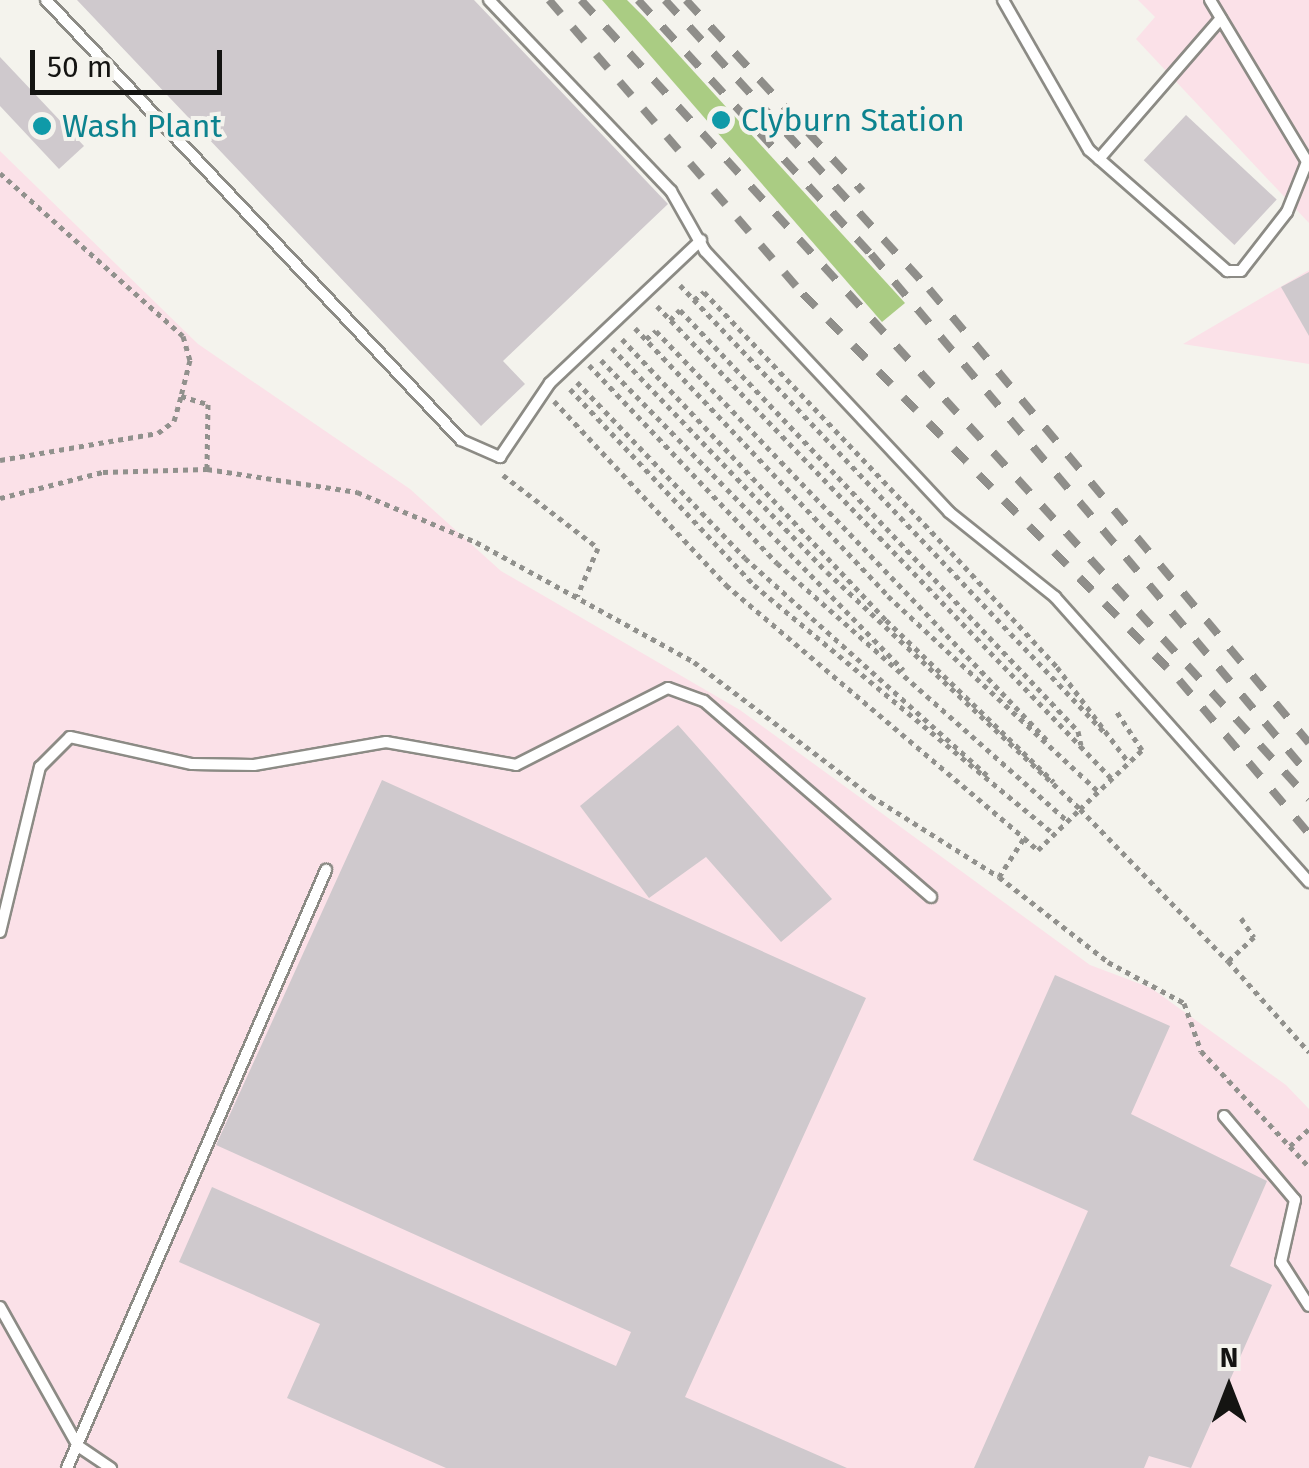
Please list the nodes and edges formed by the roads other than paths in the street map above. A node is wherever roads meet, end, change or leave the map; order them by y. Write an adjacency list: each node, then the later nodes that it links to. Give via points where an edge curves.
1 (46, 0): 8 (lane, via 461,440 500,457 522,436 561,373)
2 (490, 0): 8 (lane, via 670,191)
3 (1003, 0): 6 (lane)
4 (1210, 0): 5 (lane)
5 (1221, 18): 6 (lane); 7 (lane)
6 (1099, 159): 7 (lane, via 1228,271 1240,271 1287,212)
7 (1308, 163)
8 (701, 240): 10 (lane, via 949,512 1055,597)
9 (326, 870): 16 (lane)
10 (1309, 882)
11 (931, 896): 12 (lane, via 704,701 668,688 516,765 386,742 254,765 192,764 70,737 40,767)
12 (0, 932)
13 (1224, 1116): 14 (lane, via 1296,1200 1281,1262)
14 (1309, 1306)
15 (0, 1307): 16 (lane)
16 (78, 1446): 17 (lane); 18 (lane)
17 (67, 1468)
18 (111, 1468)

